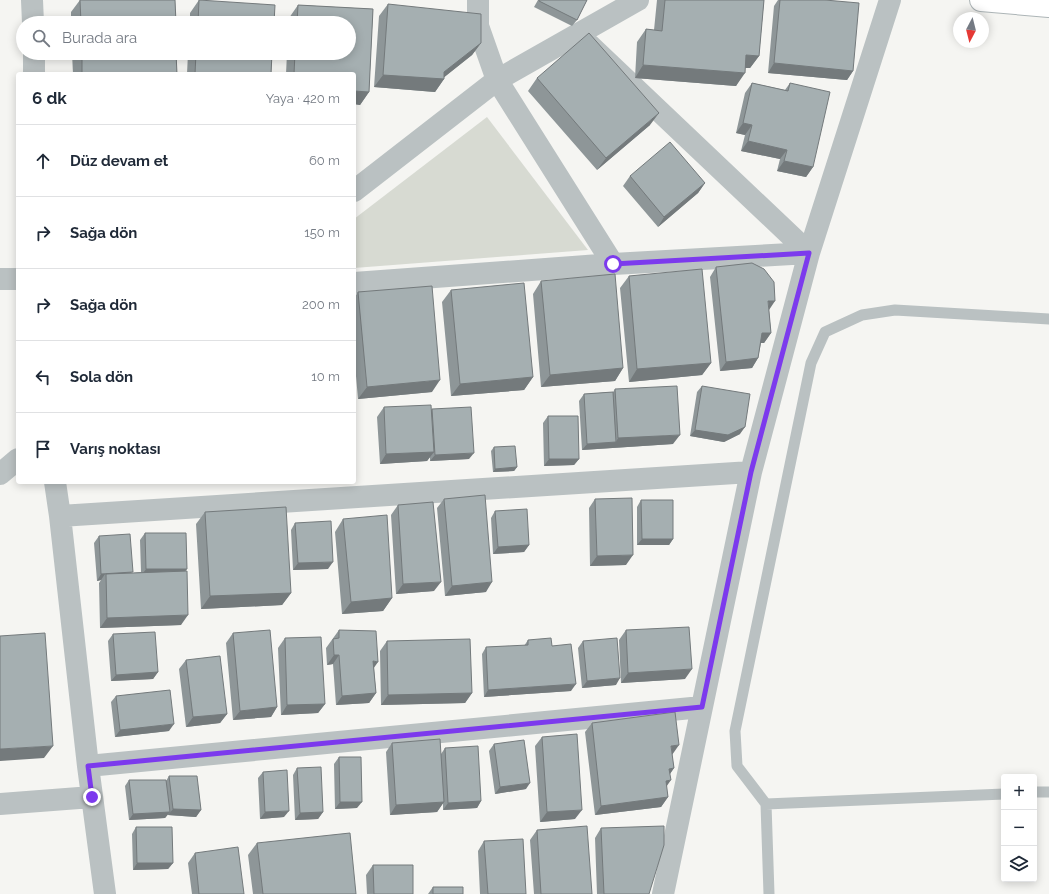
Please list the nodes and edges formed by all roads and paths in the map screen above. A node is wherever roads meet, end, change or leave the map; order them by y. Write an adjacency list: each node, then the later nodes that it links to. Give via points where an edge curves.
1 (32, 0): 7 (street)
2 (478, 0): 11 (street, via 478,26)
3 (638, 0): 8 (street)
4 (890, 0): 13 (street)
5 (981, 0): 6 (main road)
6 (1049, 6)
7 (33, 16)
8 (578, 34): 11 (street); 13 (street)
9 (34, 60): 10 (street)
10 (34, 72)
11 (497, 80): 12 (street); 14 (street)
12 (356, 189)
13 (809, 253): 14 (street); 20 (street)
14 (613, 264): 17 (street)
15 (0, 279): 16 (street)
16 (16, 279)
17 (356, 283)
18 (1049, 319): 31 (lane, via 895,310 862,315 825,332 811,363 735,731 737,766)
19 (16, 461): 21 (street)
20 (751, 472): 23 (street); 24 (street)
21 (0, 474)
22 (54, 484): 23 (street)
23 (60, 516): 25 (street)
24 (702, 707): 25 (street); 33 (street)
25 (88, 766): 29 (street)
26 (1037, 792): 27 (lane)
27 (1049, 792)
28 (1001, 794): 31 (lane)
29 (92, 797): 30 (street); 32 (street)
30 (0, 804)
31 (766, 804): 34 (lane)
32 (105, 894)
33 (664, 894)
34 (769, 894)

